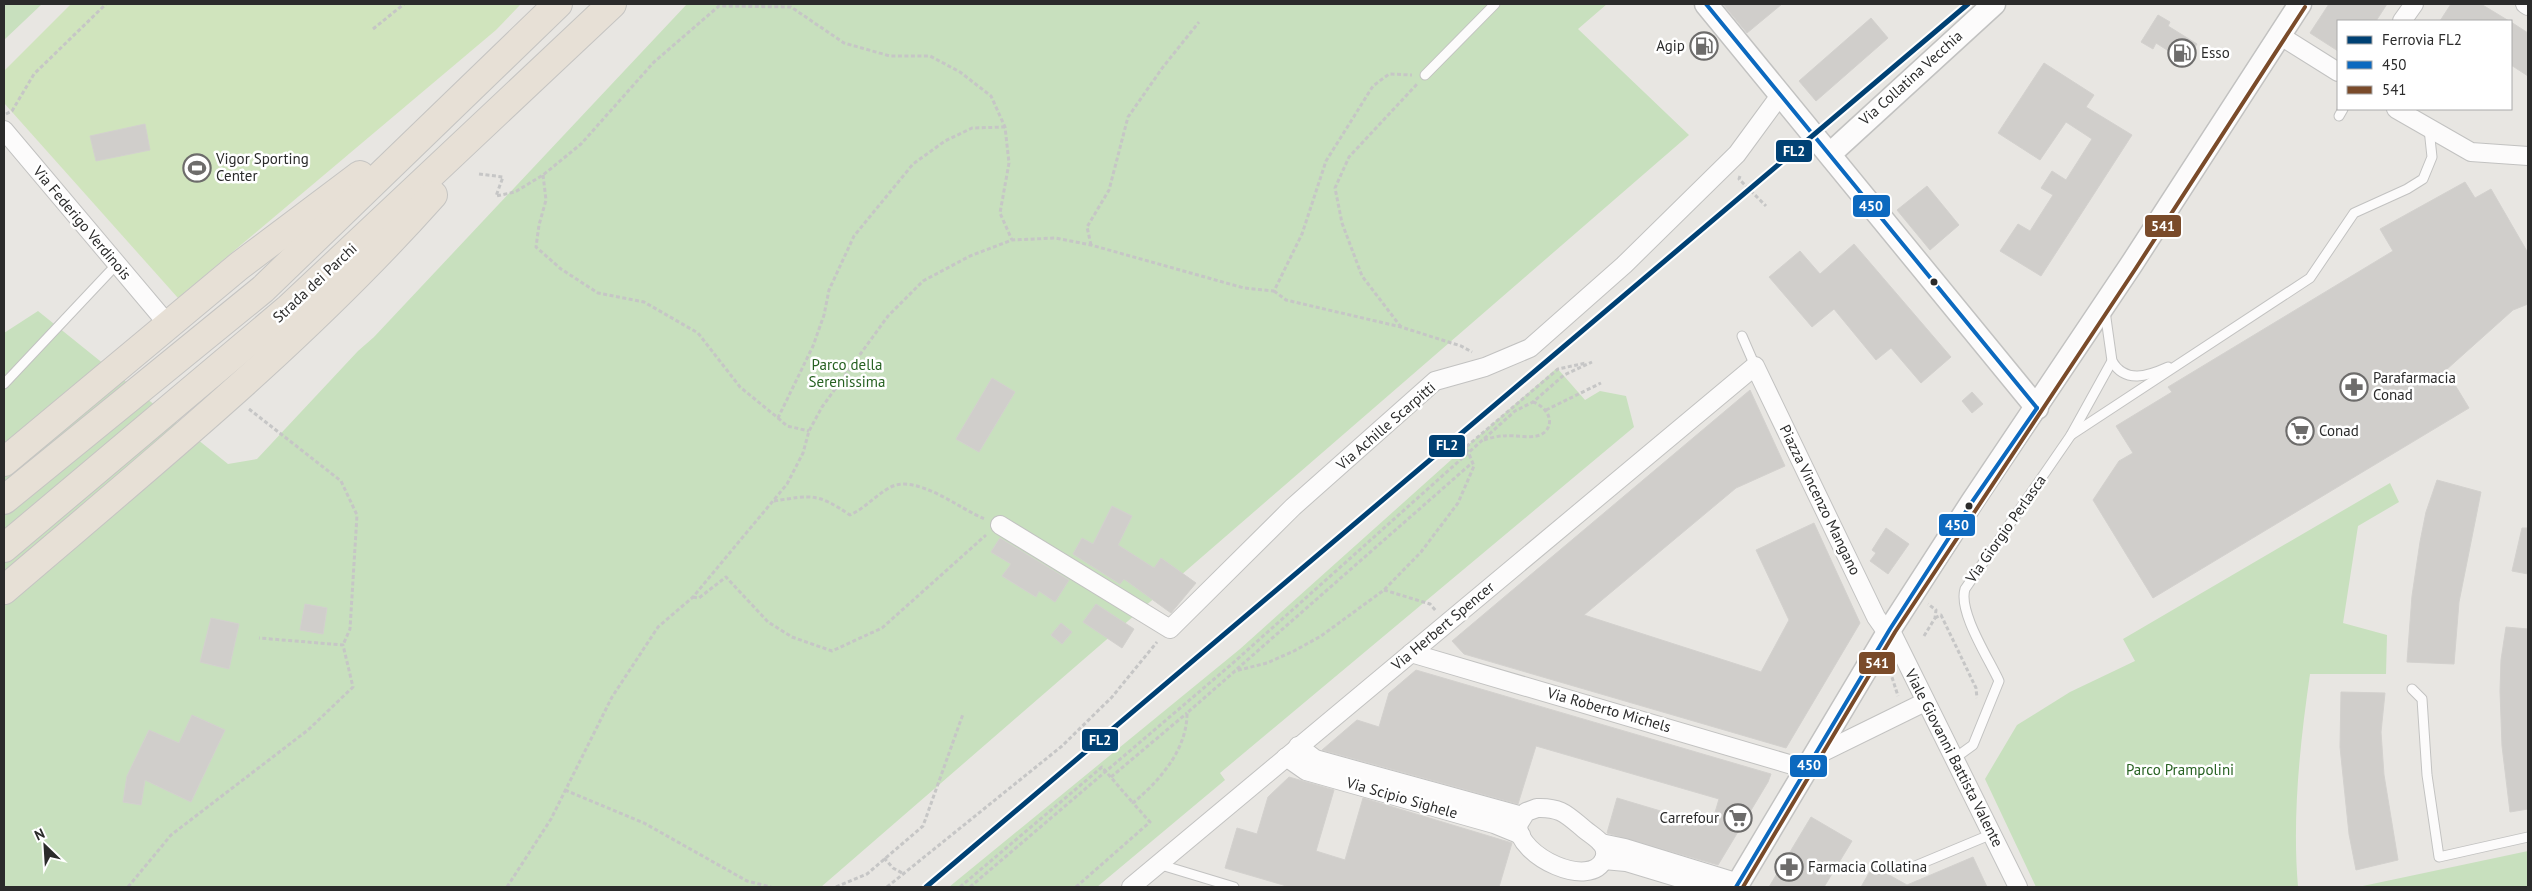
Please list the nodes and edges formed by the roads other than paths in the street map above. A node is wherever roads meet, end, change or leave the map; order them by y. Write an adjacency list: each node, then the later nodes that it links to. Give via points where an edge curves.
1 (558, 4): 15 (highway, Strada dei Parchi)
2 (612, 4): 12 (highway, Strada dei Parchi)
3 (1495, 4): 14 (lane)
4 (1706, 4): 16 (street)
5 (1994, 4): 20 (street, Via Collatina Vecchia)
6 (2300, 4): 11 (street)
7 (2414, 4): 10 (street)
8 (2524, 4): 9 (street)
9 (2528, 6)
10 (2403, 20)
11 (2280, 35): 13 (street); 23 (street)
12 (550, 64): 35 (highway, Strada dei Parchi, via 289,308); 36 (highway, via 405,227 303,328 195,426)
13 (2337, 71)
14 (1425, 75)
15 (469, 89): 32 (highway, via 239,266); 33 (highway, Strada dei Parchi, via 262,289)
16 (1781, 94): 20 (street); 34 (street, Via Achille Scarpitti, via 1738,154 1624,265 1530,348 1492,364 1435,381 1293,507 1170,629)
17 (2398, 110): 18 (street)
18 (2429, 129): 21 (street, via 2475,154); 26 (lane, Via Giorgio Perlasca, via 2432,157 2423,179 2354,213 2310,278)
19 (4, 130): 22 (street, Via Federigo Verdinois)
20 (1830, 154): 30 (street)
21 (2528, 156)
22 (117, 264): 24 (street, Via Federigo Verdinois); 29 (lane)
23 (2104, 306): 27 (lane); 30 (street)
24 (160, 315)
25 (1742, 336): 28 (lane)
26 (2186, 359): 27 (lane, Via Giorgio Perlasca, via 2144,377 2122,372); 31 (lane, Via Giorgio Perlasca)
27 (2112, 361): 31 (lane, Via Giorgio Perlasca)
28 (1755, 366): 37 (street, Piazza Vincenzo Mangano, via 1876,617 1882,626); 38 (street, Via Herbert Spencer)
29 (4, 384)
30 (2037, 408): 37 (street)
31 (2070, 436): 42 (lane, Via Giorgio Perlasca, via 1965,589 1966,612 1999,681 1973,745)
32 (4, 462)
33 (4, 500)
34 (994, 526)
35 (4, 548)
36 (4, 590)
37 (1890, 630): 40 (street, Viale Giovanni Battista Valente); 43 (street)
38 (1411, 654): 41 (street, Via Herbert Spencer); 43 (street, Via Roberto Michels)
39 (2412, 689): 47 (lane, via 2422,699 2428,774 2440,857)
40 (1925, 702): 42 (street, Viale Giovanni Battista Valente); 43 (street)
41 (1292, 752): 44 (street, Via Scipio Sighele); 46 (street, Via Scipio Sighele, via 1306,771 1494,824); 49 (street, Via Herbert Spencer)
42 (1954, 758): 45 (street, Viale Giovanni Battista Valente)
43 (1809, 763): 51 (street)
44 (1522, 816): 46 (street, via 1518,825); 48 (street, via 1537,808 1556,809 1565,813)
45 (1992, 834): 50 (lane); 55 (street, Viale Giovanni Battista Valente)
46 (1521, 836): 48 (street, Via Scipio Sighele, via 1532,852 1562,868 1588,870 1601,864)
47 (2528, 837)
48 (1602, 851): 51 (street); 54 (street, via 1626,862)
49 (1158, 864): 52 (street, Via Herbert Spencer); 53 (lane)
50 (1908, 869)
51 (1738, 885)
52 (1131, 887)
53 (1234, 887)
54 (1709, 887)
55 (2018, 887)

